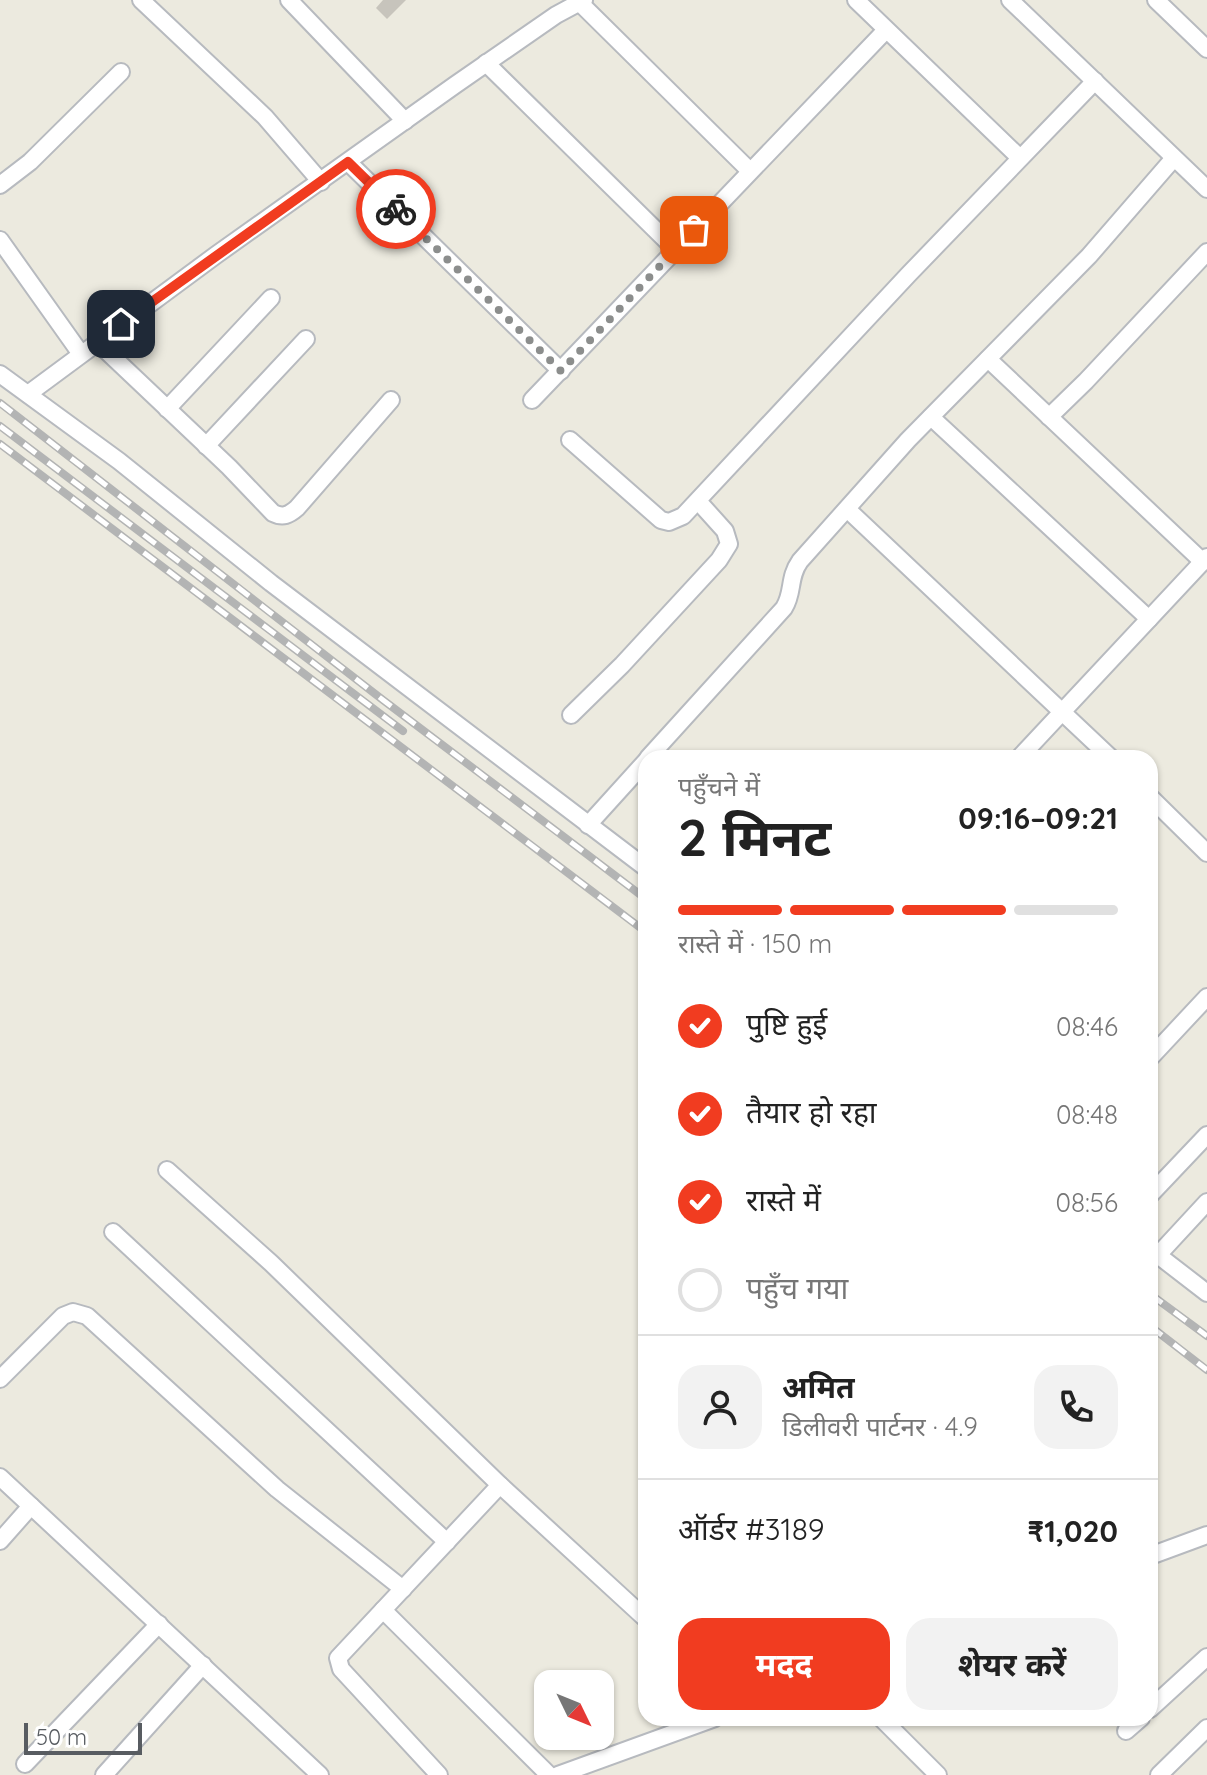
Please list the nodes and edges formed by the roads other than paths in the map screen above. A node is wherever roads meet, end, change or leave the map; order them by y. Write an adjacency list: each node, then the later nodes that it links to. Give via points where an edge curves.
1 (141, 0): 17 (street, via 265,117)
2 (289, 0): 12 (street)
3 (856, 0): 7 (street)
4 (1010, 0): 11 (street)
5 (1156, 0): 8 (street)
6 (580, 1): 9 (street); 16 (street)
7 (886, 30): 13 (street); 16 (street)
8 (1207, 49)
9 (486, 63): 12 (street); 21 (street)
10 (121, 72): 18 (street)
11 (1095, 81): 13 (street); 14 (street)
12 (405, 121): 15 (street)
13 (1020, 158): 38 (street)
14 (1174, 158): 19 (street); 27 (street, via 1089,256)
15 (348, 162): 17 (street); 28 (street)
16 (750, 171): 21 (street)
17 (321, 182): 25 (street)
18 (0, 185)
19 (1207, 189)
20 (0, 240): 26 (street)
21 (676, 250): 28 (street)
22 (1207, 252): 35 (street)
23 (271, 298): 33 (street)
24 (306, 339): 37 (street)
25 (97, 342): 26 (street); 33 (street)
26 (81, 354): 30 (street)
27 (988, 359): 34 (street); 35 (street)
28 (561, 371): 32 (street)
29 (0, 374): 30 (street)
30 (28, 394): 49 (street)
31 (391, 400): 37 (street, via 286,515 273,513)
32 (532, 400)
33 (167, 409): 37 (street)
34 (931, 417): 39 (street); 41 (street)
35 (1049, 417): 40 (street)
36 (570, 440): 38 (street, via 661,520 676,521)
37 (206, 446)
38 (698, 501): 43 (street, via 725,531 729,544)
39 (847, 509): 42 (street); 44 (street, via 794,570 784,608)
40 (1205, 560): 41 (street)
41 (1149, 619): 42 (street)
42 (1063, 711): 45 (street); 46 (street)
43 (571, 715)
44 (655, 750)
45 (1026, 750)
46 (1103, 750)
47 (638, 769): 49 (street)
48 (1158, 805): 50 (street)
49 (588, 825): 51 (street)
50 (1207, 853)
51 (638, 862)
52 (1207, 997): 53 (street)
53 (1158, 1049)
54 (1207, 1135): 56 (street)
55 (167, 1170): 64 (street)
56 (1158, 1187)
57 (1207, 1202): 59 (street)
58 (113, 1232): 68 (street)
59 (1158, 1248)
60 (1158, 1255): 61 (street)
61 (1207, 1293)
62 (0, 1379): 70 (street, via 63,1316 87,1316 277,1489)
63 (0, 1477): 65 (street)
64 (500, 1485): 68 (street); 72 (street)
65 (31, 1506): 67 (street); 73 (street)
66 (1207, 1535): 69 (street)
67 (0, 1541)
68 (447, 1542): 70 (street)
69 (1158, 1553)
70 (403, 1589): 71 (street)
71 (383, 1610): 86 (street, via 338,1664); 87 (street)
72 (638, 1612)
73 (159, 1624): 75 (street); 82 (street)
74 (1207, 1657): 76 (street)
75 (203, 1665): 84 (street); 85 (street)
76 (1158, 1702)
77 (696, 1726): 83 (street)
78 (889, 1726): 89 (street)
79 (1132, 1726): 81 (street)
80 (1207, 1728): 90 (street)
81 (1126, 1731)
82 (25, 1764)
83 (586, 1771): 88 (street)
84 (104, 1775)
85 (320, 1775)
86 (439, 1775)
87 (549, 1775)
88 (558, 1775)
89 (938, 1775)
90 (1159, 1775)

